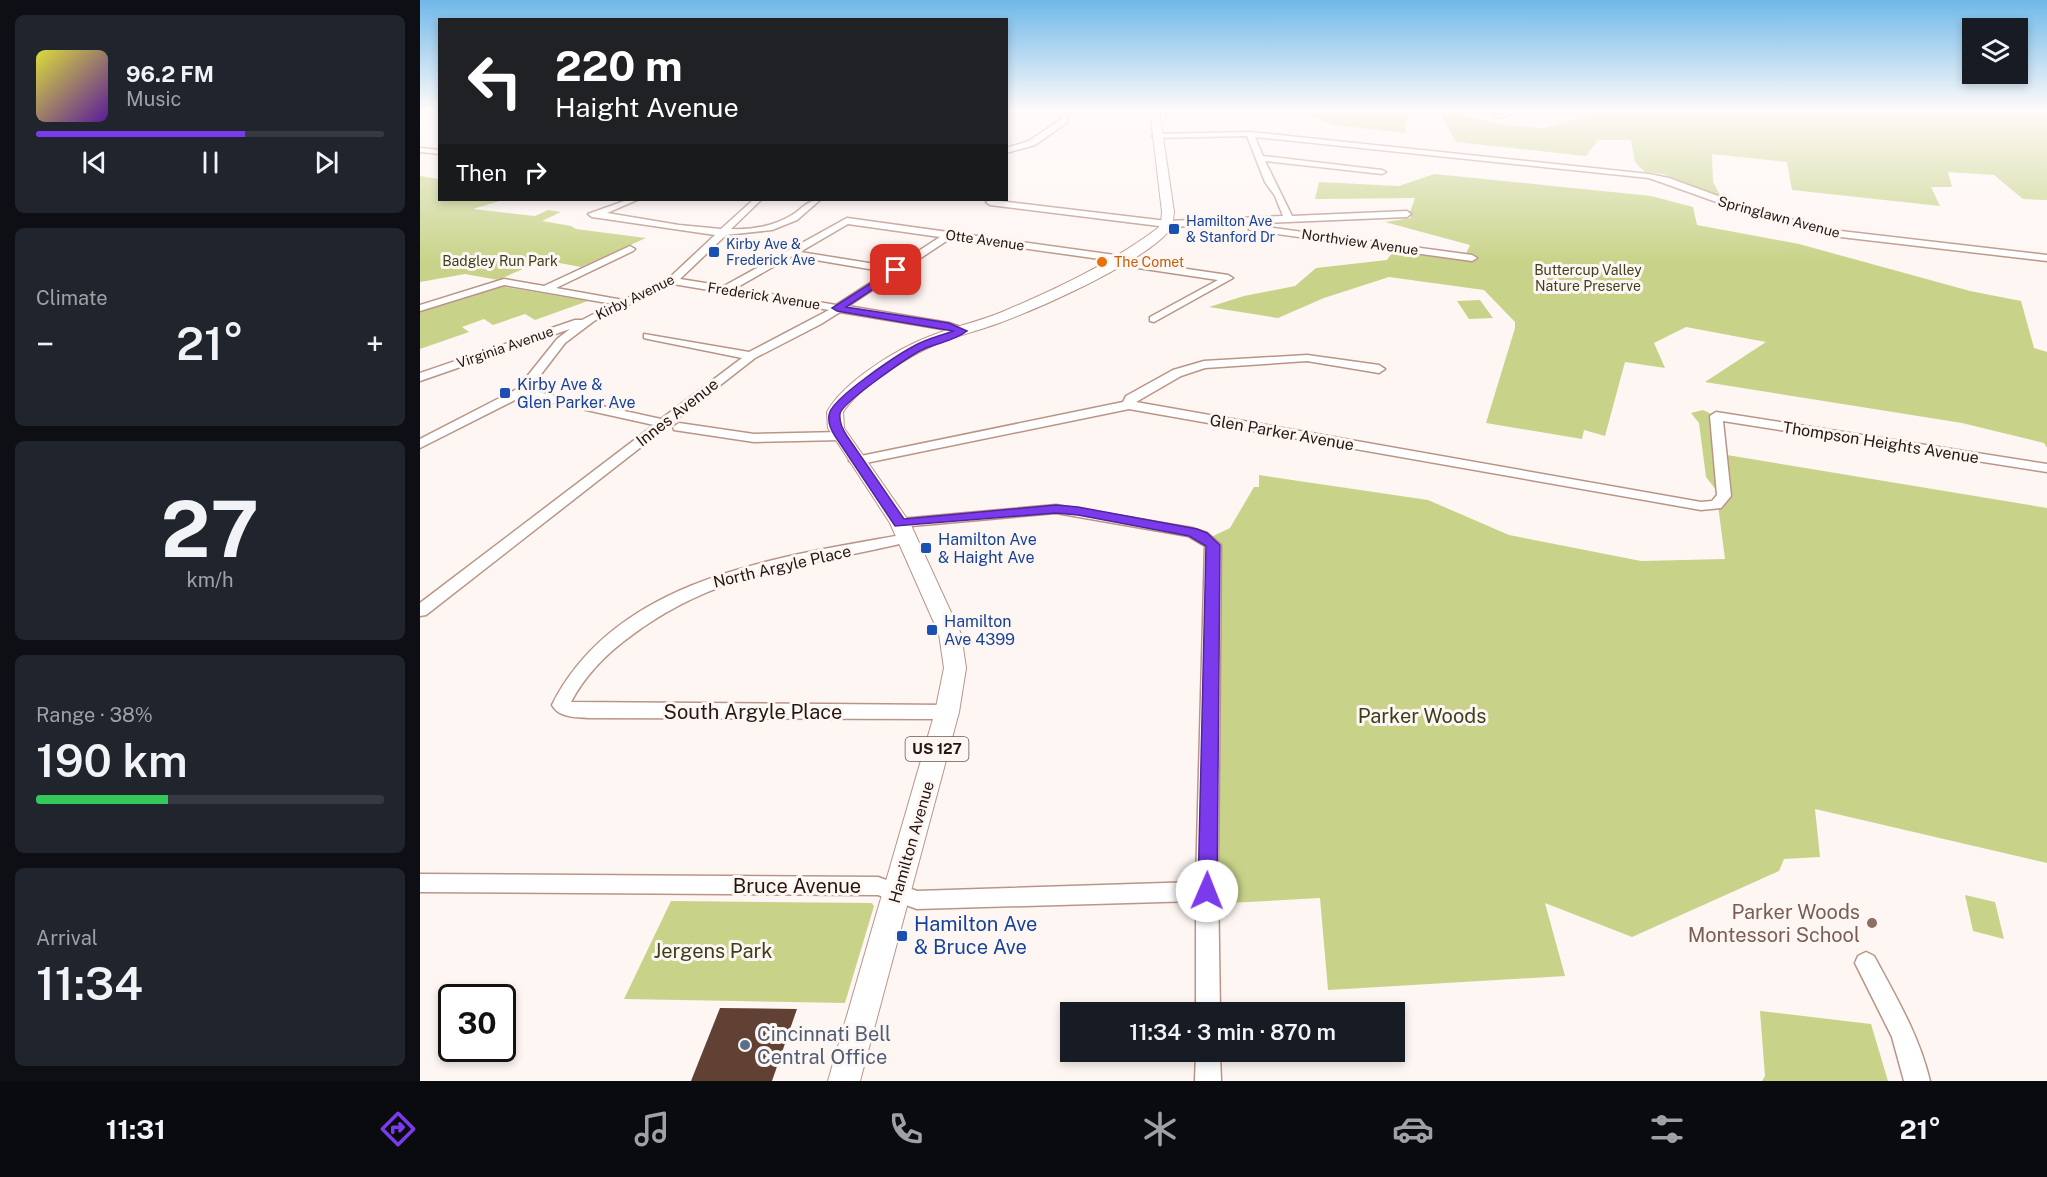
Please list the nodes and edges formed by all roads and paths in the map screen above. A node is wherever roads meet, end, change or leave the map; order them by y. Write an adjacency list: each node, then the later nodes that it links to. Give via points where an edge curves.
1 (1160, 160): 13 (main road)
2 (1260, 160): 11 (street)
3 (1273, 160): 5 (street)
4 (1501, 160): 19 (street, Springlawn Avenue, via 1649,176 1754,212 1832,232)
5 (1382, 172)
6 (630, 201): 14 (street, via 595,214)
7 (756, 201): 14 (street, Kirby Avenue)
8 (815, 201): 14 (street, via 800,215 780,224)
9 (990, 202): 13 (street)
10 (1407, 214): 11 (street)
11 (1289, 219): 12 (street)
12 (1213, 222): 13 (street); 18 (street, Northview Avenue)
13 (1167, 224): 20 (main road, Hamilton Avenue / US 127)
14 (725, 232): 22 (street, Kirby Avenue)
15 (949, 235): 17 (street, Otte Avenue, via 847,221); 20 (street, Otte Avenue); 21 (street, Innes Avenue)
16 (630, 249): 23 (street)
17 (790, 253): 21 (street); 24 (street)
18 (1472, 258)
19 (2047, 258)
20 (1120, 261): 29 (street, Otte Avenue, via 1228,278); 30 (main road, Hamilton Avenue / US 127, via 1010,314)
21 (896, 270): 27 (street, Innes Avenue)
22 (672, 281): 24 (street, Frederick Avenue); 25 (street, Kirby Avenue)
23 (546, 289): 25 (street); 26 (street, via 504,282)
24 (725, 290): 27 (street, Frederick Avenue)
25 (624, 303): 28 (street, Kirby Avenue)
26 (420, 308)
27 (837, 308): 30 (street, Frederick Avenue); 32 (street, Innes Avenue, via 797,334)
28 (590, 319): 34 (street, Virginia Avenue); 35 (street, Kirby Avenue, via 561,341)
29 (1154, 319)
30 (962, 331): 40 (main road, Hamilton Avenue / US 127, via 918,347 854,392 834,414)
31 (648, 336): 32 (street)
32 (751, 356): 38 (street, Innes Avenue)
33 (1379, 369): 36 (street, via 1316,358 1204,365 1185,370 1138,394 1130,399)
34 (420, 377)
35 (521, 392): 38 (street); 41 (street, Kirby Avenue)
36 (1129, 405): 37 (street, Glen Parker Avenue, via 1708,507 1720,503 1725,490); 42 (street, Glen Parker Avenue)
37 (1716, 416): 43 (street, Thompson Heights Avenue)
38 (663, 423): 45 (street, Innes Avenue)
39 (679, 428): 40 (street, via 754,438)
40 (841, 436): 42 (main road, Hamilton Avenue / US 127)
41 (420, 444)
42 (856, 460): 44 (main road, Hamilton Avenue / US 127)
43 (2047, 468)
44 (904, 530): 46 (street, North Argyle Place, via 741,572 695,588 648,614 607,646 569,687); 47 (main road, Hamilton Avenue / US 127, via 950,634 955,668); 49 (street, North Argyle Place, via 1056,509 1192,532 1213,545)
45 (420, 611)
46 (561, 705): 47 (street, South Argyle Place, via 570,710 589,711)
47 (947, 712): 50 (main road, Hamilton Avenue / US 127)
48 (420, 883): 50 (street, Bruce Avenue, via 878,886)
49 (1207, 891): 50 (street, Bruce Avenue, via 917,900); 52 (street)
50 (897, 893): 54 (main road, Hamilton Avenue / US 127)
51 (1866, 963): 56 (street, via 1897,1019 1912,1054)
52 (1208, 1002)
53 (1208, 1062): 55 (street)
54 (844, 1081)
55 (1208, 1081)
56 (1917, 1081)

